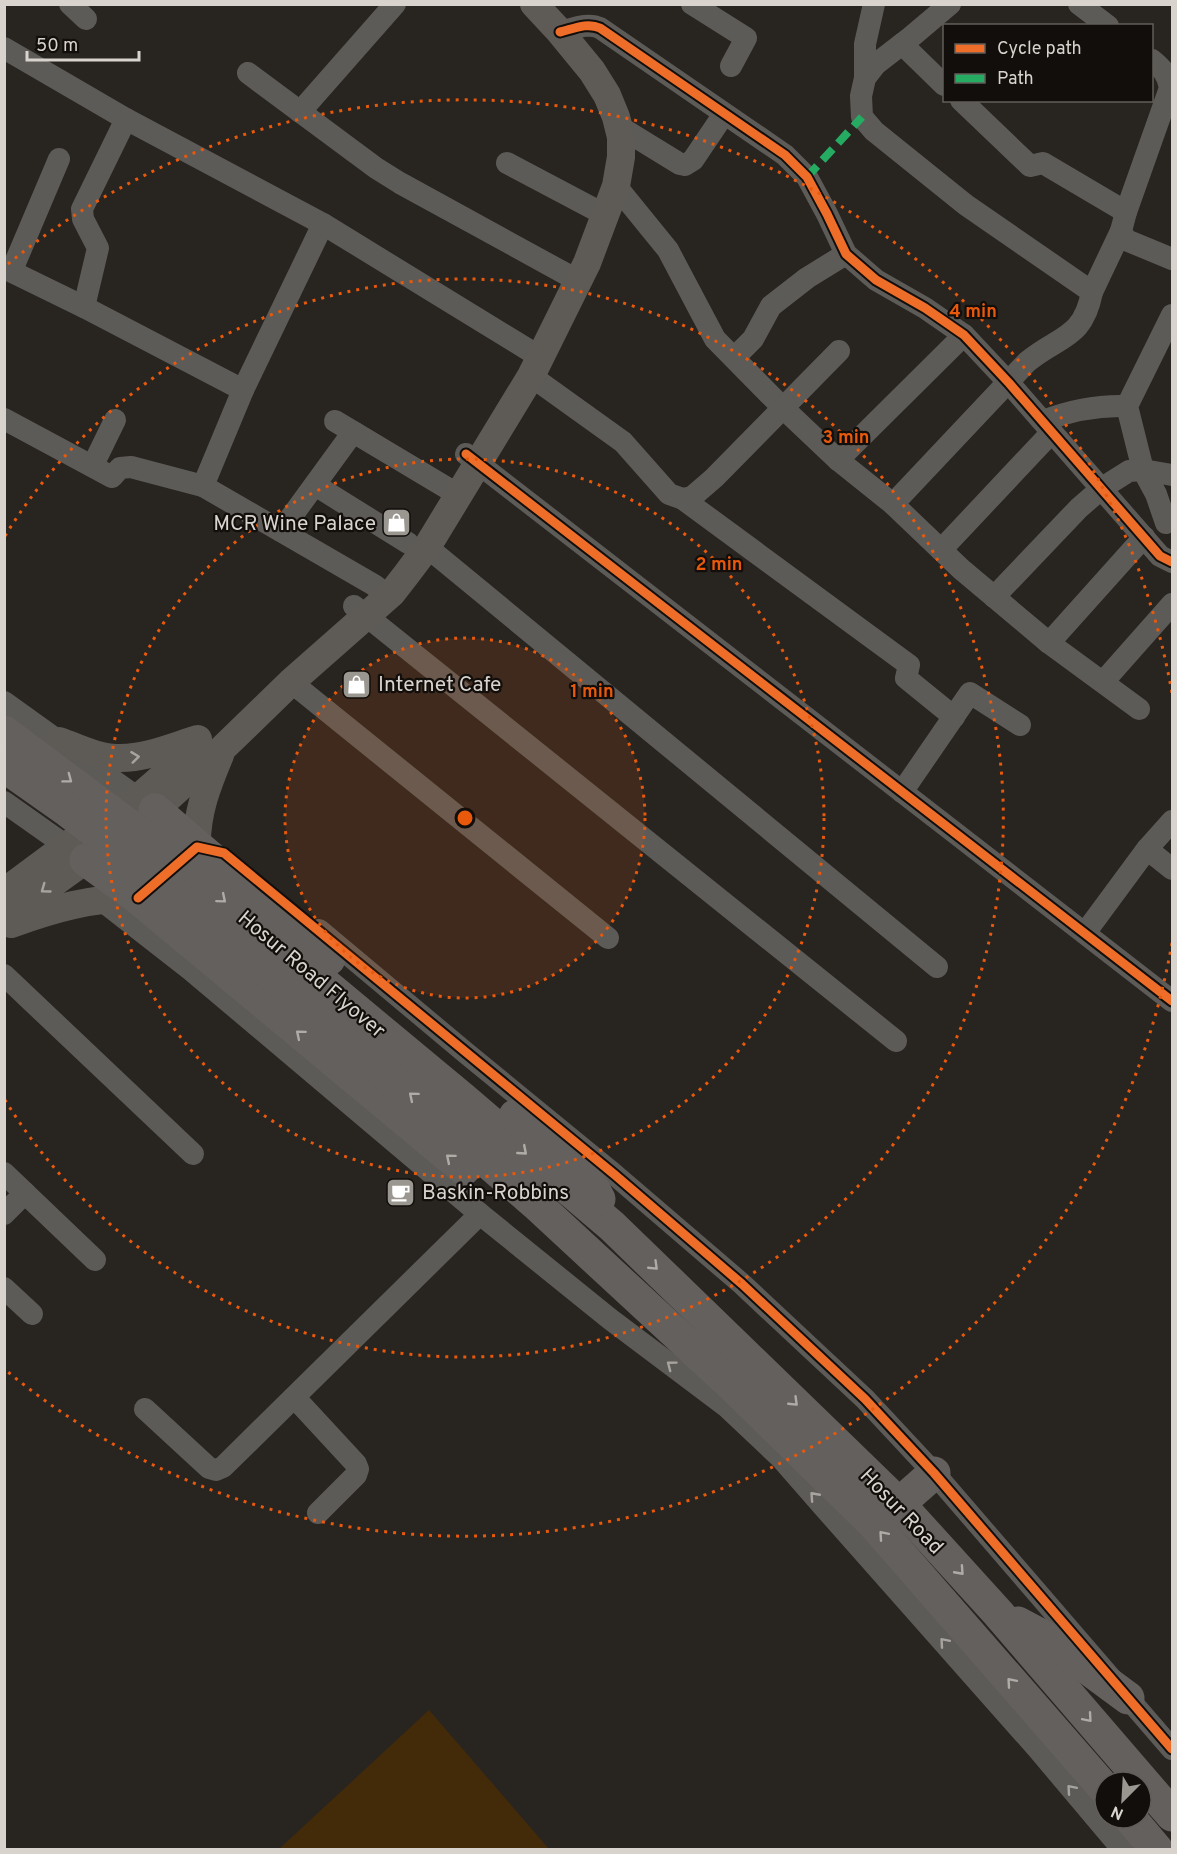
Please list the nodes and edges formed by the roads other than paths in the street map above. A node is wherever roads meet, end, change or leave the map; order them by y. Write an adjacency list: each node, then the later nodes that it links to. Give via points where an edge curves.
1 (395, 4): 18 (street)
2 (512, 4): 25 (main road, via 594,102 606,140 604,173)
3 (534, 4): 9 (main road)
4 (692, 4): 13 (street, via 746,38)
5 (874, 4): 15 (street, via 865,45)
6 (950, 4): 10 (street)
7 (1079, 4): 8 (street)
8 (1106, 24)
9 (560, 32): 19 (street, via 593,25); 21 (main road, via 607,95)
10 (902, 44): 15 (street); 16 (street)
11 (4, 48): 20 (street)
12 (1153, 61): 26 (street, via 1168,77 1170,88)
13 (731, 66)
14 (248, 73): 18 (street)
15 (865, 78): 32 (street, via 862,117 874,131 966,205)
16 (943, 83)
17 (963, 102): 26 (street, via 1030,166 1043,163)
18 (300, 112): 31 (street, via 400,183)
19 (724, 114): 21 (street, via 693,160 685,165); 28 (street, via 785,155 807,177)
20 (126, 119): 27 (street); 33 (street, via 82,209 98,248)
21 (618, 126): 24 (main road, via 621,157)
22 (60, 159): 30 (street)
23 (507, 163): 25 (street)
24 (616, 186): 37 (street, via 668,250 715,339); 38 (main road, via 587,263)
25 (594, 208): 31 (main road)
26 (1123, 222): 29 (street, via 1126,240); 32 (street)
27 (323, 224): 38 (street); 40 (street)
28 (846, 254): 35 (street, via 876,280); 37 (street, via 771,306 753,339)
29 (1173, 258)
30 (8, 269): 33 (street)
31 (566, 274): 38 (main road)
32 (1092, 292): 39 (street, via 1085,318 1073,332 1040,351)
33 (84, 307): 40 (street)
34 (1173, 315): 41 (street)
35 (964, 335): 39 (street); 49 (street)
36 (838, 351): 42 (street)
37 (735, 358): 42 (street)
38 (532, 360): 48 (main road); 57 (street, via 623,442 669,494)
39 (1009, 383): 46 (street); 58 (street)
40 (243, 390): 54 (street)
41 (1127, 406): 46 (street, via 1105,405 1067,412); 51 (street)
42 (782, 407): 49 (street); 57 (street, via 714,478 692,497)
43 (4, 419): 50 (street)
44 (115, 420): 50 (street)
45 (335, 421): 47 (street)
46 (1048, 427): 56 (street); 64 (street)
47 (355, 433): 53 (street); 55 (street)
48 (472, 459): 55 (main road); 63 (main road); 82 (street)
49 (838, 459): 58 (street)
50 (93, 465): 54 (street, via 111,477 120,468 132,467)
51 (1143, 470): 52 (street); 56 (street, via 1129,471); 60 (street)
52 (1173, 475)
53 (315, 485): 61 (street); 63 (street)
54 (203, 486): 61 (street)
55 (447, 488): 63 (main road, via 420,529)
56 (1102, 488): 59 (street); 67 (street)
57 (683, 499): 75 (street, via 909,665 906,678)
58 (893, 504): 64 (street)
59 (1129, 520): 60 (street); 62 (street)
60 (1169, 524)
61 (281, 531): 66 (street)
62 (1144, 537): 65 (street, via 1160,556); 70 (street)
63 (418, 545): 66 (main road); 99 (street)
64 (941, 550): 67 (street)
65 (1173, 562)
66 (381, 591): 69 (main road)
67 (994, 597): 70 (street)
68 (1173, 604): 72 (street)
69 (359, 611): 71 (main road); 79 (main road, via 278,671); 102 (street)
70 (1049, 643): 72 (street)
71 (291, 682): 79 (main road); 96 (street)
72 (1103, 682): 74 (street)
73 (4, 702): 77 (street)
74 (1138, 709)
75 (954, 717): 76 (street, via 970,693); 82 (street)
76 (1020, 725)
77 (18, 727): 78 (street); 80 (street); 98 (highway, Hosur Road Flyover, one-way to 98, bridge, via 163,851)
78 (59, 741): 79 (main road, one-way to 79, via 115,758 140,757); 83 (street); 84 (street)
79 (217, 741): 84 (main road); 86 (main road, via 196,830)
80 (4, 758)
81 (4, 766): 98 (highway, Hosur Road Flyover, bridge)
82 (902, 792): 95 (street)
83 (4, 802): 88 (street)
84 (146, 804): 86 (highway); 88 (main road)
85 (1173, 821): 87 (street)
86 (197, 847): 91 (street); 108 (highway, via 569,1159 596,1192); 115 (street, via 224,853 615,1175 750,1291 865,1399)
87 (1147, 849): 89 (street); 95 (street)
88 (76, 853): 90 (main road); 91 (highway); 93 (main road, one-way to 93)
89 (1173, 869)
90 (4, 892)
91 (138, 898): 92 (main road); 97 (highway)
92 (100, 899): 94 (main road); 97 (street)
93 (4, 918)
94 (4, 927)
95 (1085, 933): 101 (street)
96 (608, 938)
97 (198, 962): 107 (street); 110 (highway, one-way to 97, via 581,1262)
98 (277, 963): 108 (highway, Hosur Road Flyover, one-way to 108, via 463,1099); 110 (highway, Hosur Road Flyover, one-way to 98)
99 (937, 967)
100 (4, 975): 103 (street)
101 (1173, 1001)
102 (896, 1041)
103 (193, 1154)
104 (4, 1173): 105 (street)
105 (25, 1193): 106 (street); 109 (street)
106 (4, 1214)
107 (480, 1214): 113 (street); 124 (street, one-way to 107, via 781,1458 726,1407)
108 (612, 1226): 116 (highway, Hosur Road, one-way to 116)
109 (95, 1260)
110 (598, 1261): 121 (highway, Hosur Road, one-way to 110, via 873,1523)
111 (4, 1288): 112 (street)
112 (32, 1314)
113 (295, 1398): 114 (street, via 216,1470 208,1468); 117 (street, via 358,1469)
114 (145, 1408)
115 (934, 1473): 116 (highway); 119 (street)
116 (899, 1504): 118 (highway, Hosur Road, one-way to 118)
117 (318, 1513)
118 (998, 1613): 119 (highway, via 1048,1639); 122 (highway, Hosur Road, one-way to 122)
119 (1128, 1698): 120 (street)
120 (1173, 1749)
121 (1093, 1775)
122 (1173, 1815)
123 (1140, 1830): 125 (highway)
124 (1123, 1850)
125 (1157, 1850)

